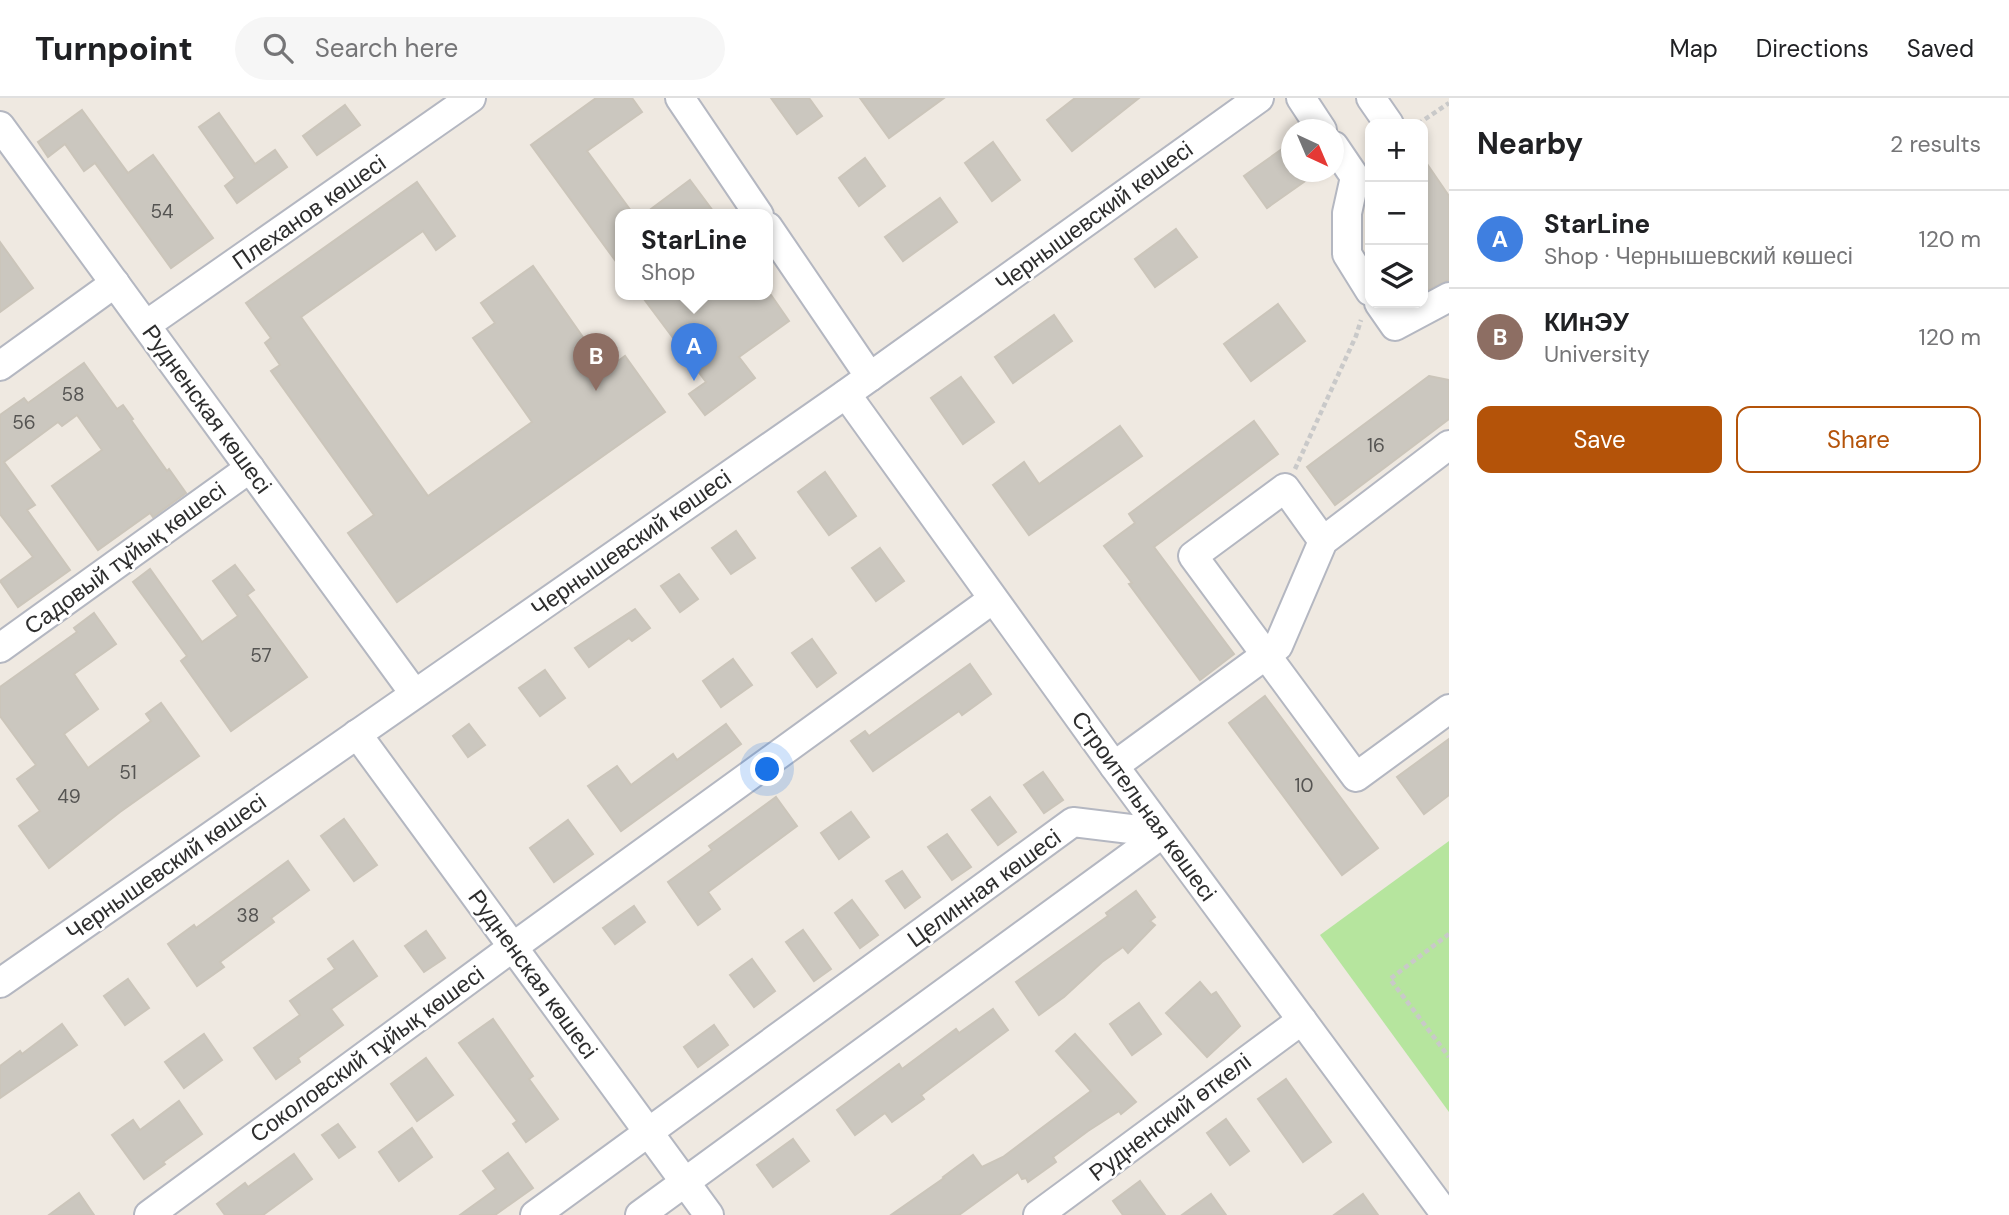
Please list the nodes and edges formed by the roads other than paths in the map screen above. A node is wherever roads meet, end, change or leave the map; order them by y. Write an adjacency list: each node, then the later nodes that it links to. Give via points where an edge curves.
1 (471, 98): 17 (street, Плеханов көшесі)
2 (680, 98): 11 (street)
3 (1259, 98): 19 (street, Чернышевский көшесі)
4 (1301, 98): 6 (street)
5 (1371, 98): 7 (street)
6 (1315, 119)
7 (1386, 119)
8 (0, 126): 13 (street, Рудненская көшесі)
9 (1344, 156): 10 (street)
10 (1363, 176): 14 (street, via 1347,213 1346,254)
11 (755, 209)
12 (773, 234): 19 (street)
13 (115, 283): 17 (street, Рудненская көшесі); 18 (street)
14 (1365, 291)
15 (1449, 297): 16 (street, via 1395,326)
16 (1376, 308)
17 (146, 325): 22 (street, Рудненская көшесі)
18 (0, 366)
19 (870, 377): 20 (street, Чернышевский көшесі)
20 (846, 394): 24 (street, Строительная көшесі); 27 (street, Чернышевский көшесі)
21 (1449, 445): 23 (street)
22 (250, 468): 25 (street, Садовый тұйық көшесі); 27 (street, Рудненская көшесі)
23 (1323, 541): 26 (street, via 1278,646); 26 (street, via 1285,488 1193,556)
24 (993, 599): 30 (street, Строительная көшесі); 32 (street, Соколовский тұйық көшесі)
25 (0, 648)
26 (1266, 655): 28 (street, via 1356,777); 30 (street)
27 (414, 693): 29 (street, Чернышевский көшесі)
28 (1449, 709)
29 (357, 734): 32 (street, Рудненская көшесі); 33 (street, Чернышевский көшесі)
30 (1114, 766): 31 (street, Строительная көшесі)
31 (1163, 833): 34 (street, Строительная көшесі); 35 (street, Целинная көшесі, via 1073,822); 36 (street)
32 (513, 947): 35 (street, Рудненская көшесі); 37 (street, Соколовский тұйық көшесі)
33 (0, 983)
34 (1302, 1020): 41 (street, Рудненский өткелі); 42 (street, Строительная көшесі)
35 (648, 1132): 36 (street, Рудненская көшесі); 38 (street, Целинная көшесі)
36 (685, 1182): 39 (street); 40 (street, Рудненская көшесі)
37 (149, 1215)
38 (535, 1215)
39 (640, 1215)
40 (709, 1215)
41 (1038, 1215)
42 (1446, 1215)

